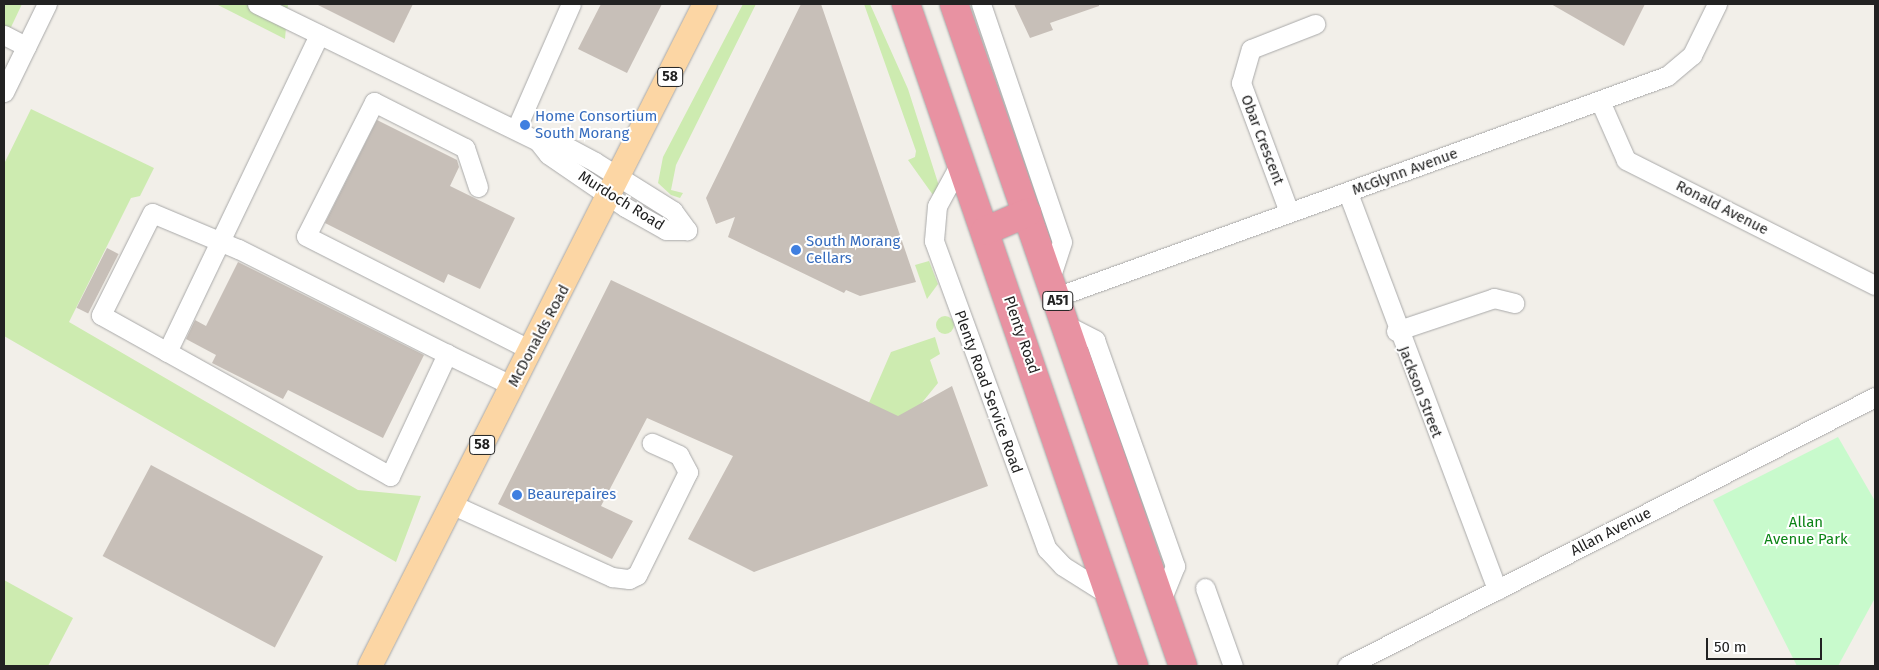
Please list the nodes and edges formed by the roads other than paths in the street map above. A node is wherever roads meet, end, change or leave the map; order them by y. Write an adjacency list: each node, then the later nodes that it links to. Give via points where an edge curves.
1 (47, 4): 12 (street)
2 (257, 4): 11 (street, Murdoch Road)
3 (571, 4): 16 (street)
4 (705, 4): 19 (main road, McDonalds Road / 58)
5 (906, 4): 17 (highway, Plenty Road)
6 (954, 4): 13 (highway, A51)
7 (1717, 4): 15 (street, McGlynn Avenue, via 1692,55 1678,71)
8 (982, 8): 13 (street); 26 (street, via 1062,242)
9 (1315, 24): 21 (street, Obar Crescent, via 1251,49 1240,83)
10 (4, 35): 12 (street)
11 (319, 35): 16 (street, Murdoch Road); 24 (street, via 226,222)
12 (26, 46): 14 (street)
13 (974, 61): 22 (highway, A51)
14 (4, 92)
15 (1600, 101): 20 (street, McGlynn Avenue); 25 (street, Ronald Avenue, via 1626,160)
16 (516, 129): 19 (street, Murdoch Road, via 538,141 565,146)
17 (961, 162): 23 (highway, Plenty Road); 38 (street, Plenty Road Service Road, via 937,206 934,241 1047,549 1063,566)
18 (478, 187): 29 (street, via 465,148 374,102 306,236)
19 (616, 188): 29 (main road, McDonalds Road / 58)
20 (1348, 193): 21 (street, McGlynn Avenue); 28 (street, Jackson Street)
21 (1289, 212): 26 (street, McGlynn Avenue)
22 (1027, 213): 23 (highway); 26 (highway, A51)
23 (986, 231): 38 (highway, Plenty Road)
24 (223, 243): 30 (street); 30 (street, via 152,213 101,315); 31 (street)
25 (1875, 285)
26 (1053, 288): 41 (highway, A51)
27 (1514, 303): 28 (street, via 1494,298)
28 (1396, 331): 37 (street, Jackson Street)
29 (531, 350): 32 (main road, McDonalds Road / 58)
30 (167, 352): 31 (street, via 390,476)
31 (447, 354): 32 (street)
32 (512, 386): 35 (main road, McDonalds Road / 58)
33 (1875, 397): 37 (street, Allan Avenue)
34 (652, 443): 35 (street, via 678,455 688,472 638,575 629,579 612,577)
35 (451, 504): 39 (main road, McDonalds Road / 58)
36 (1205, 588): 42 (street)
37 (1496, 590): 43 (street, Allan Avenue)
38 (1109, 595): 40 (highway, Plenty Road)
39 (370, 666)
40 (1134, 666)
41 (1183, 666)
42 (1233, 666)
43 (1346, 666)

